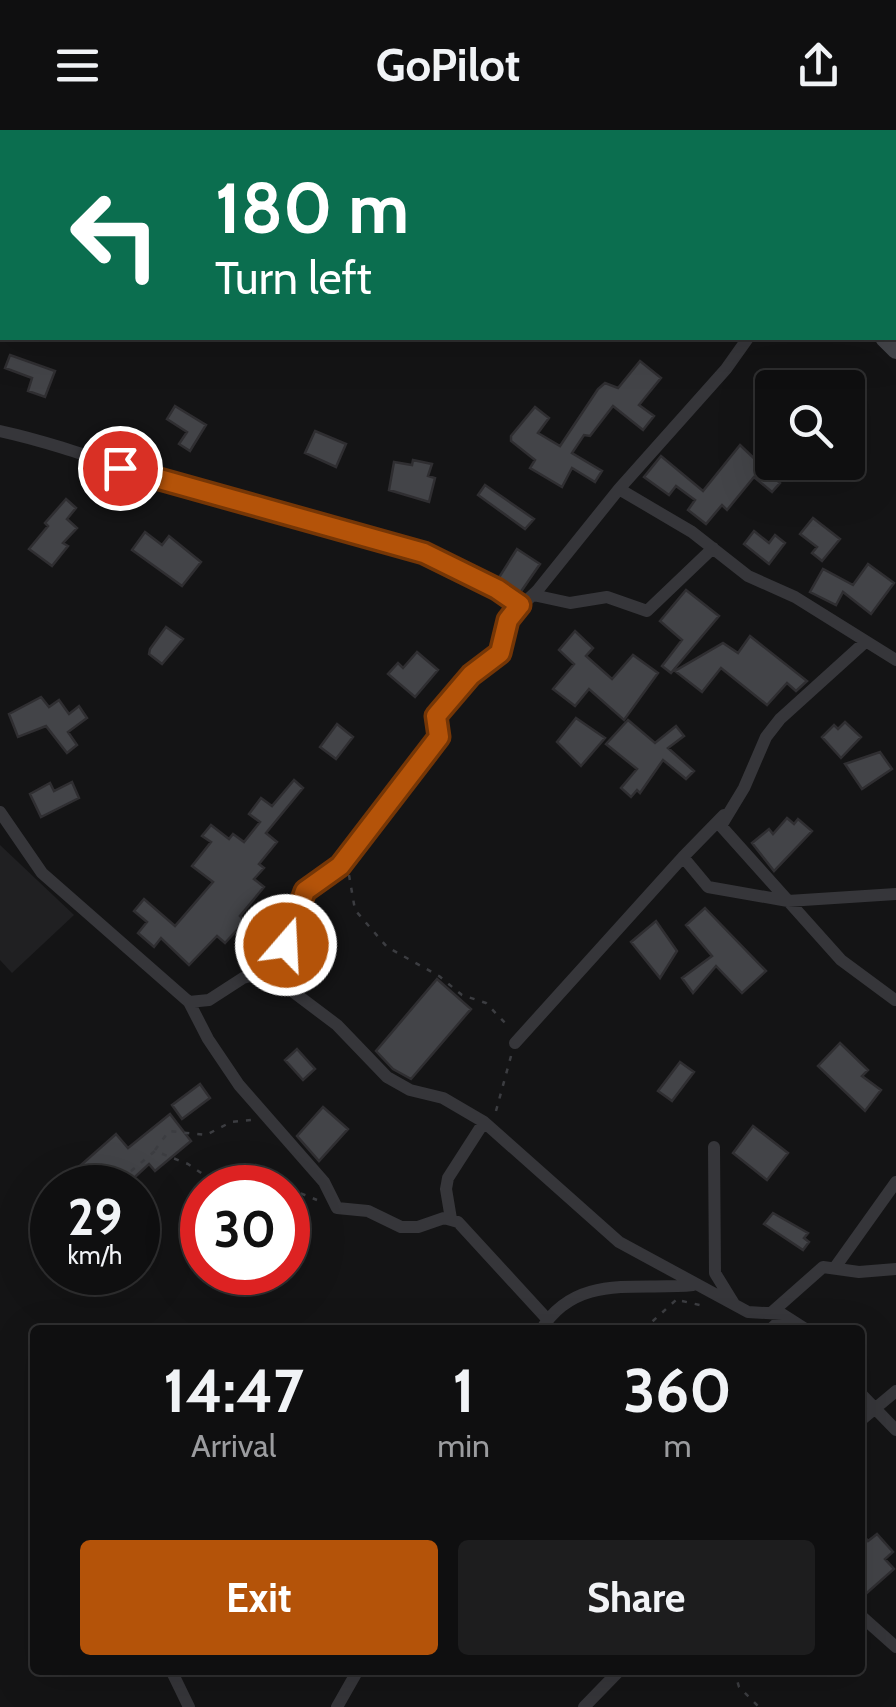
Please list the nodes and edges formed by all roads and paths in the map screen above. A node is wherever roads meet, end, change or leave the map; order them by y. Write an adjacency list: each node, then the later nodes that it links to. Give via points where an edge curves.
1 (747, 340): 3 (street)
2 (2, 430): 6 (street, via 424,553)
3 (619, 489): 4 (street); 5 (street)
4 (713, 548): 5 (street, via 647,611 607,597 570,603); 7 (street, via 748,576)
5 (534, 595): 6 (street)
6 (520, 605): 15 (street, via 508,620 500,653 436,716 439,737 340,866 305,891)
7 (864, 642): 8 (street); 10 (street, via 780,719)
8 (896, 660)
9 (0, 812): 17 (street, via 42,873)
10 (725, 814): 11 (street); 14 (street, via 724,834)
11 (682, 857): 14 (street, via 708,888); 18 (street)
12 (351, 870): 18 (path, via 348,886 363,921 397,954 486,1003 512,1030)
13 (896, 894): 14 (street)
14 (788, 901): 16 (street, via 841,960)
15 (279, 968): 17 (street, via 243,978 209,1000); 20 (street, via 288,988 337,1024 386,1077 443,1098)
16 (895, 1000)
17 (189, 1002): 19 (street, via 239,1085)
18 (515, 1043): 20 (path)
19 (268, 1119): 22 (path, via 230,1122 206,1135 169,1130); 27 (street, via 324,1182)
20 (488, 1125): 28 (street, via 448,1178); 31 (street, via 619,1242)
21 (714, 1147): 33 (street, via 715,1273)
22 (155, 1151): 23 (path); 24 (path)
23 (138, 1165)
24 (189, 1165)
25 (896, 1182): 29 (street)
26 (310, 1196): 27 (path)
27 (336, 1208): 28 (street, via 368,1211 402,1227)
28 (451, 1219): 35 (street, via 484,1248)
29 (836, 1266): 30 (street, via 858,1272); 34 (street, via 820,1268)
30 (896, 1268)
31 (697, 1284): 33 (street); 35 (street, via 609,1285)
32 (677, 1299): 36 (path)
33 (735, 1306): 34 (street)
34 (778, 1314): 37 (street); 38 (street)
35 (544, 1325)
36 (648, 1325)
37 (772, 1325)
38 (798, 1325)
39 (896, 1391): 41 (street)
40 (865, 1398): 41 (street)
41 (876, 1408): 42 (street); 43 (street)
42 (865, 1417)
43 (896, 1430)
44 (865, 1619): 45 (street)
45 (896, 1647)
46 (173, 1675): 50 (street)
47 (358, 1675): 51 (street)
48 (615, 1675): 52 (street)
49 (735, 1675): 53 (path)
50 (189, 1707)
51 (337, 1707)
52 (584, 1707)
53 (759, 1707)

